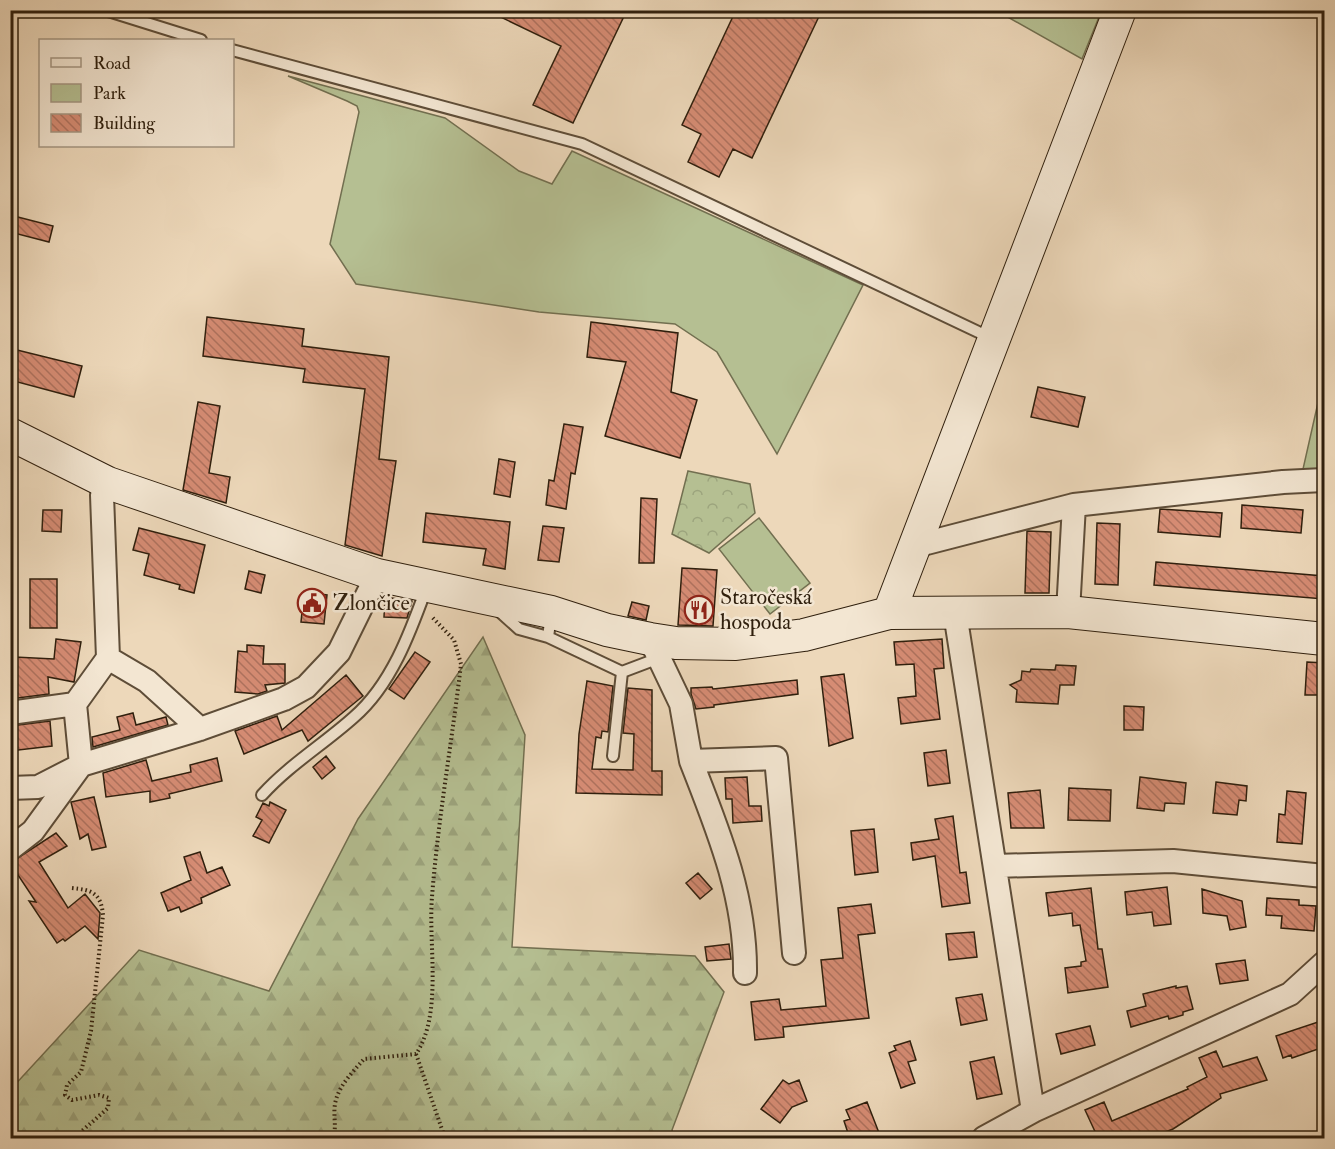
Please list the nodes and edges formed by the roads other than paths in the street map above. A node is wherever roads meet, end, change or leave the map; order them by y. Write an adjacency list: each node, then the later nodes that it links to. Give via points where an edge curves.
1 (105, 10): 3 (lane)
2 (1120, 10): 5 (street)
3 (198, 39)
4 (234, 51): 5 (lane, via 582,144)
5 (994, 340): 10 (street)
6 (10, 434): 8 (street)
7 (1324, 480): 9 (street)
8 (108, 483): 11 (street); 19 (street, via 102,495)
9 (1074, 505): 10 (street); 13 (street)
10 (915, 546): 15 (street)
11 (377, 575): 12 (street); 23 (street, via 339,652 306,687 284,699)
12 (424, 596): 16 (street, via 485,598); 28 (lane, via 390,672 376,692 356,716)
13 (1068, 612): 14 (street); 17 (street)
14 (955, 613): 15 (street); 30 (street)
15 (889, 614): 18 (street, via 804,635 736,644 676,643)
16 (549, 624): 18 (street, via 607,630); 20 (lane)
17 (1324, 639)
18 (654, 649): 20 (lane); 25 (street, via 681,704)
19 (108, 658): 21 (street); 23 (street, via 147,681)
20 (622, 672): 24 (lane)
21 (75, 704): 22 (street); 26 (street)
22 (10, 713)
23 (200, 729): 26 (street)
24 (613, 756)
25 (691, 761): 32 (street, via 776,758); 34 (street, via 737,889 745,944)
26 (81, 765): 27 (street, via 38,787); 29 (street, via 33,831)
27 (10, 788)
28 (262, 795)
29 (10, 849)
30 (995, 866): 31 (street, via 1173,861); 35 (street)
31 (1324, 876)
32 (794, 953)
33 (1324, 963): 35 (street, via 1290,994)
34 (744, 973)
35 (1033, 1111): 36 (street)
36 (984, 1138)

